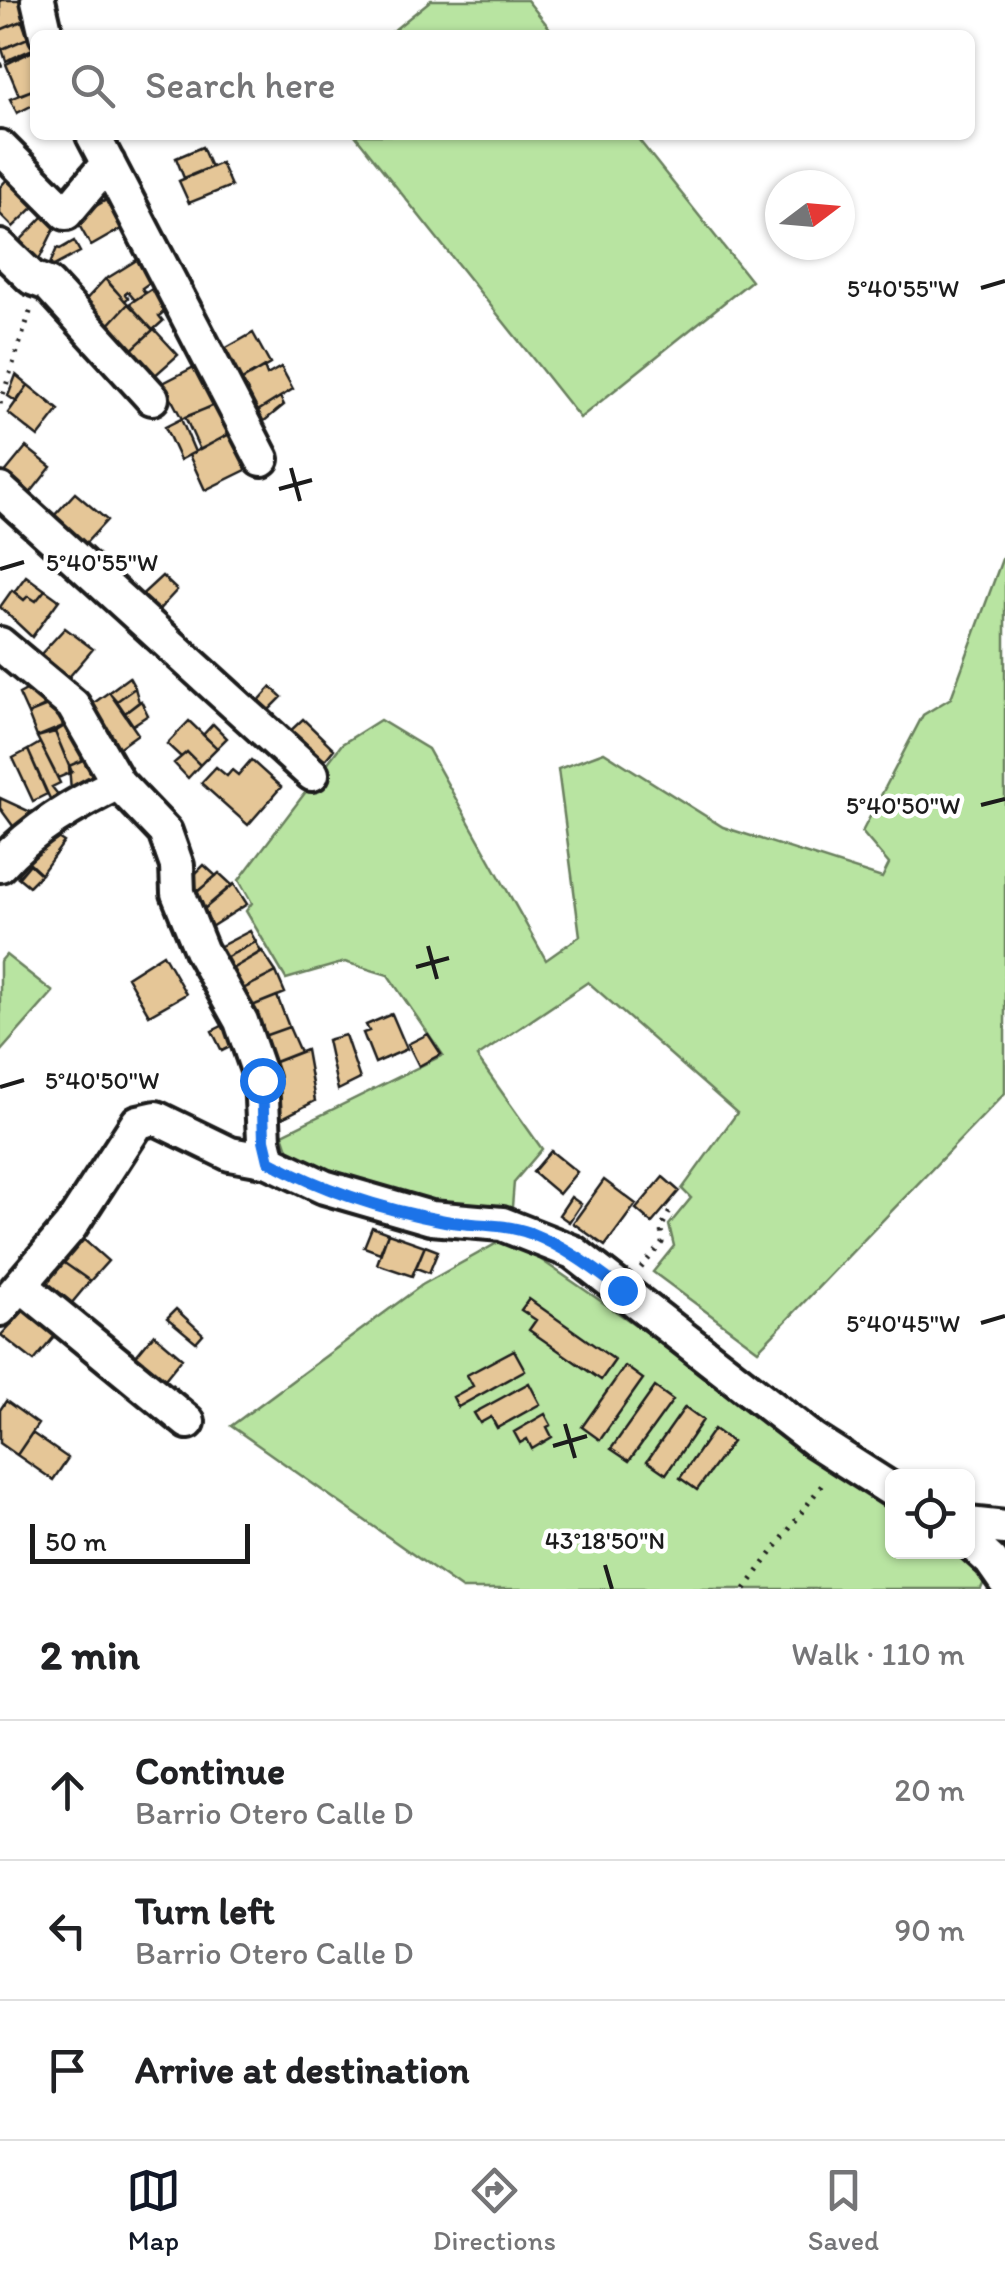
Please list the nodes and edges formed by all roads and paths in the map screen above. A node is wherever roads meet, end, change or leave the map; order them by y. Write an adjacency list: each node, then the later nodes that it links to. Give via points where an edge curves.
1 (38, 0): 2 (street)
2 (45, 30)
3 (30, 51): 4 (path)
4 (0, 65)
5 (0, 148): 6 (street, via 66,212)
6 (100, 149): 9 (street)
7 (0, 247): 8 (street, via 32,278 48,284)
8 (152, 398)
9 (262, 459)
10 (0, 490): 12 (street)
11 (0, 644): 13 (street, via 73,704)
12 (312, 774)
13 (118, 782): 14 (street, via 19,843); 15 (street, via 166,832 178,893 241,1021 262,1080)
14 (0, 865)
15 (269, 1161): 18 (street, via 230,1154 146,1118 70,1227); 21 (street, via 324,1188 432,1218 502,1224 573,1252 814,1440)
16 (670, 1210): 17 (path, via 662,1244)
17 (637, 1272)
18 (10, 1297): 19 (street)
19 (188, 1422)
20 (824, 1482): 26 (path)
21 (885, 1486)
22 (975, 1525): 23 (street)
23 (1005, 1528)
24 (975, 1546): 25 (street)
25 (1005, 1582)
26 (746, 1589)

